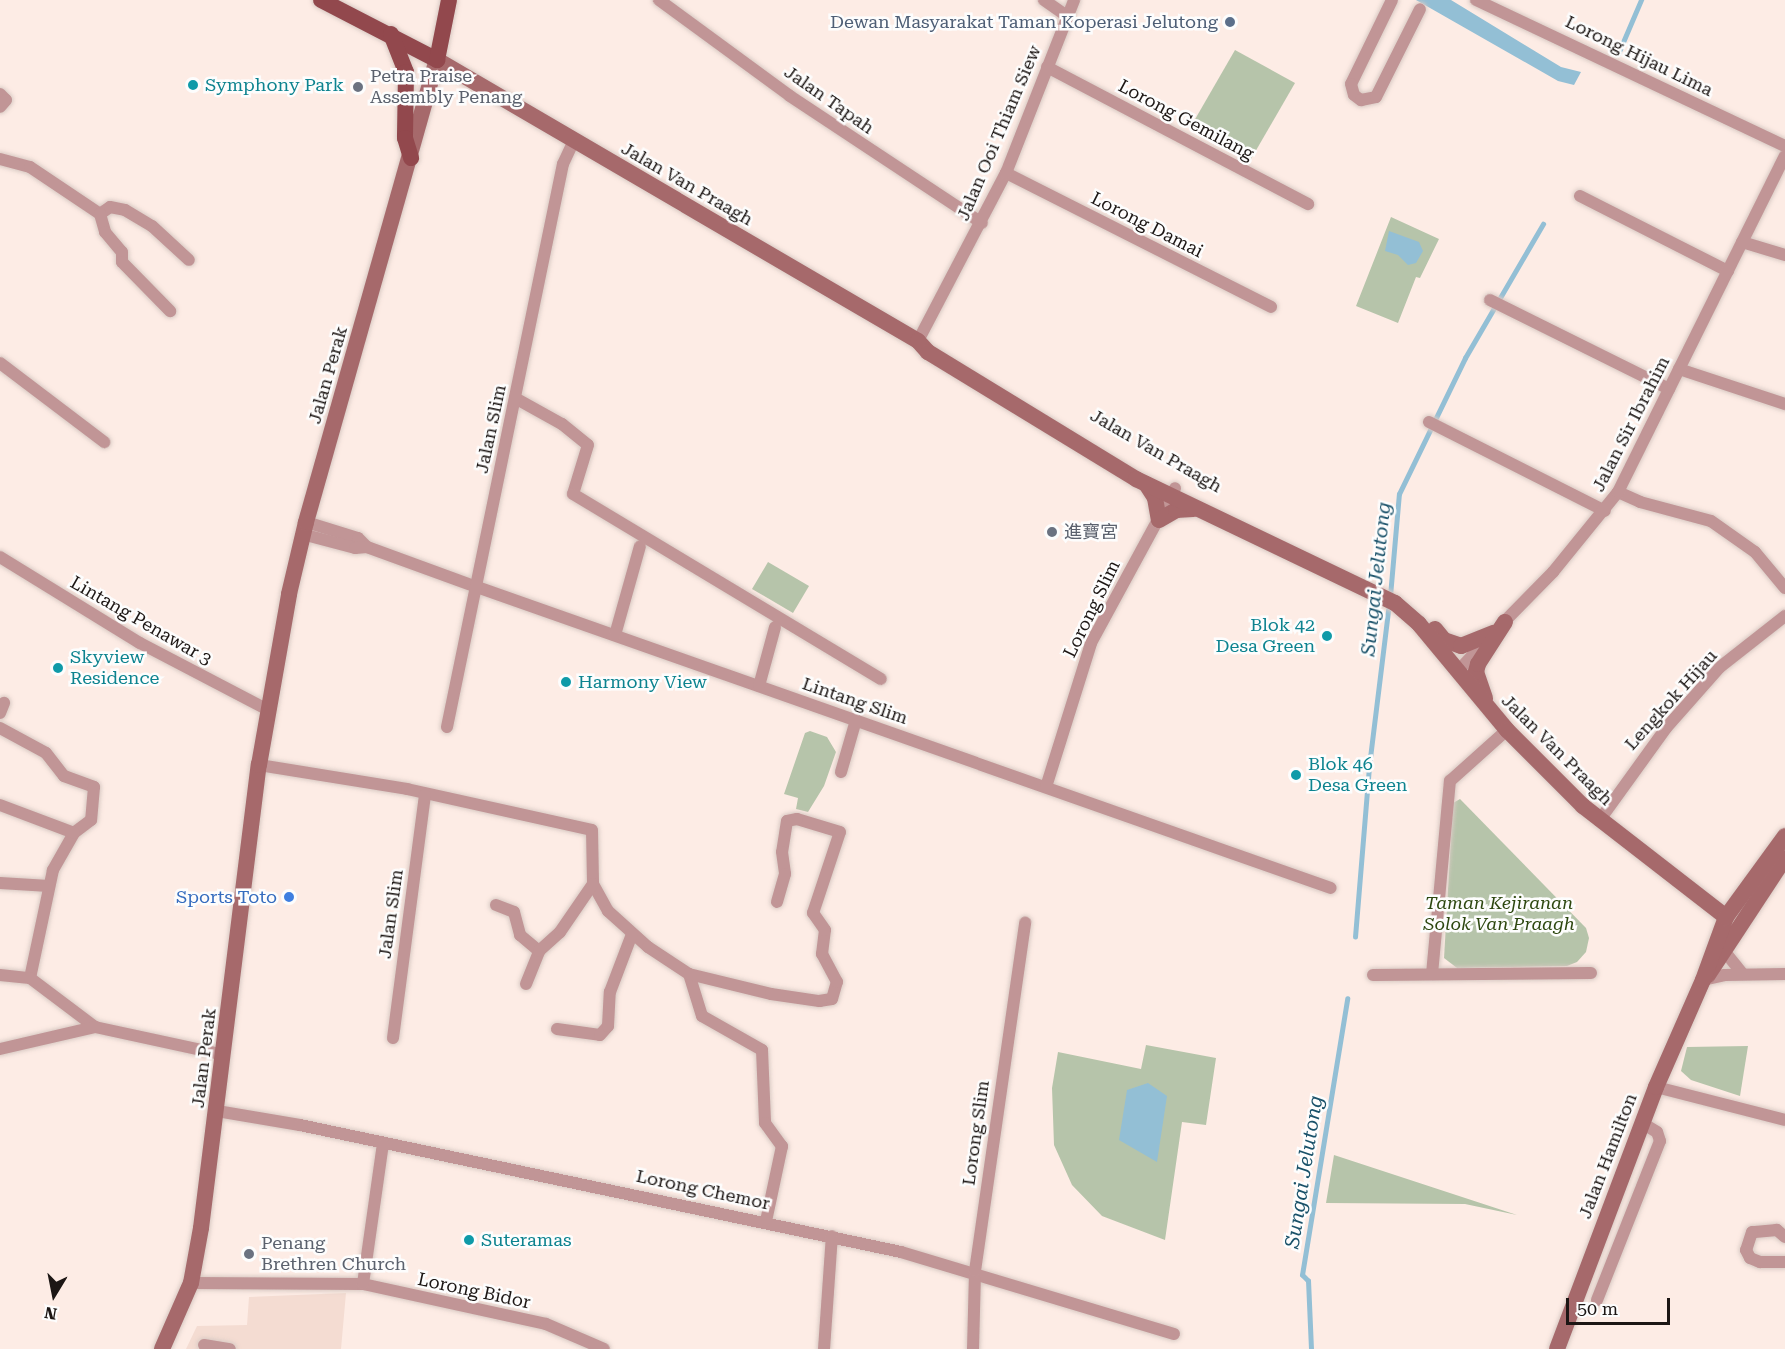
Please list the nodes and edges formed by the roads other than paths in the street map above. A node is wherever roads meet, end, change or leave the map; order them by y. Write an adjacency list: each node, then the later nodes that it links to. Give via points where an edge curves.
1 (321, 0): 10 (main road)
2 (659, 0): 24 (street, Jalan Tapah, via 790,96)
3 (1044, 0): 9 (street)
4 (1074, 0): 9 (street, Jalan Ooi Thiam Siew)
5 (1392, 0): 8 (street, via 1351,84 1354,95 1361,100 1376,97)
6 (1476, 0): 16 (street, Lorong Hijau Lima)
7 (448, 1): 11 (main road, Jalan Perak)
8 (1420, 9)
9 (1067, 16): 12 (street, Jalan Ooi Thiam Siew)
10 (390, 33): 11 (main road); 18 (main road, via 401,51 406,72 405,138)
11 (431, 56): 15 (main road, Jalan Van Praagh); 18 (main road, Jalan Perak)
12 (1047, 68): 20 (street, Jalan Ooi Thiam Siew); 22 (street, Lorong Gemilang)
13 (0, 94): 14 (street, via 6,100)
14 (0, 107)
15 (574, 140): 32 (main road, Jalan Van Praagh); 36 (street, Jalan Slim, via 563,164)
16 (1785, 146)
17 (1785, 156): 25 (street, Jalan Sir Ibrahim)
18 (411, 158): 46 (main road, Jalan Perak)
19 (0, 159): 23 (street, via 30,167)
20 (1006, 173): 24 (street, Jalan Ooi Thiam Siew); 30 (street, Lorong Damai)
21 (1580, 196): 28 (street)
22 (1308, 204)
23 (100, 214): 27 (street, via 110,207 125,210 152,226); 31 (street, via 105,232 122,252 121,261)
24 (982, 223): 32 (street, Jalan Ooi Thiam Siew)
25 (1742, 242): 26 (street); 28 (street, Jalan Sir Ibrahim)
26 (1785, 255)
27 (189, 260)
28 (1728, 271): 34 (street, Jalan Sir Ibrahim)
29 (1490, 300): 35 (street)
30 (1272, 307)
31 (170, 311)
32 (918, 341): 40 (main road, Jalan Van Praagh, via 928,352); 42 (main road, Jalan Van Praagh, via 933,342)
33 (0, 363): 39 (street)
34 (1679, 369): 35 (street, Jalan Sir Ibrahim); 37 (street)
35 (1669, 389): 41 (street, Jalan Sir Ibrahim)
36 (515, 398): 49 (street, Jalan Slim); 57 (street, via 562,424 588,445 573,495)
37 (1785, 404)
38 (1429, 422): 44 (street)
39 (104, 442)
40 (1145, 484): 42 (main road, Jalan Van Praagh); 45 (main road, via 1155,498)
41 (1618, 492): 44 (street, Jalan Sir Ibrahim); 50 (street, via 1710,521 1755,552)
42 (1173, 493): 43 (main road, Jalan Van Praagh); 45 (street, Lorong Slim); 51 (main road, Jalan Van Praagh, via 1359,578)
43 (1193, 509): 45 (main road, via 1176,510); 51 (main road, Jalan Van Praagh)
44 (1605, 511): 54 (street, Jalan Sir Ibrahim)
45 (1159, 520): 67 (street, Lorong Slim, via 1091,643)
46 (304, 528): 49 (street, Lintang Slim, via 358,538 367,547); 59 (main road, Jalan Perak)
47 (640, 546): 55 (street)
48 (0, 557): 59 (street, Lintang Penawar 3, via 109,626)
49 (477, 586): 55 (street, Lintang Slim); 62 (street, Jalan Slim)
50 (1785, 588)
51 (1391, 601): 54 (main road, via 1424,619 1451,645 1469,644); 56 (main road, Jalan Van Praagh)
52 (1785, 616): 70 (street, Lengkok Hijau, via 1720,667 1666,728)
53 (775, 627): 58 (street)
54 (1499, 627): 56 (street, Jalan Sir Ibrahim); 60 (main road, via 1476,672)
55 (615, 635): 58 (street, Lintang Slim)
56 (1457, 672): 60 (main road, Jalan Van Praagh)
57 (881, 679)
58 (759, 686): 61 (street, Lintang Slim)
59 (268, 710): 65 (main road, Jalan Perak)
60 (1490, 711): 64 (main road, Jalan Van Praagh)
61 (856, 720): 66 (street); 67 (street, Lintang Slim)
62 (447, 727)
63 (0, 728): 71 (street, via 46,753 64,776 94,787 91,820)
64 (1507, 730): 70 (main road, Jalan Van Praagh); 91 (street, via 1450,781)
65 (259, 765): 68 (street); 99 (main road, Jalan Perak)
66 (841, 772)
67 (1046, 787): 77 (street, Lintang Slim)
68 (425, 795): 75 (street, via 592,830); 97 (street, Jalan Slim)
69 (0, 805): 71 (street)
70 (1599, 821): 80 (main road, Jalan Van Praagh)
71 (74, 833): 76 (street, via 61,850)
72 (1785, 836): 80 (main road, Jalan Hamilton)
73 (1785, 858): 84 (main road, Jalan Hamilton)
74 (0, 883): 76 (street)
75 (593, 884): 82 (street, via 608,911); 83 (street, via 560,932)
76 (49, 885): 92 (street)
77 (1330, 888)
78 (777, 902): 86 (street, via 785,874 782,852 787,821 797,819 840,832 813,913 825,930 822,954 837,982 832,999 819,1001 771,994)
79 (496, 905): 83 (street, via 514,912 520,935)
80 (1726, 918): 84 (main road); 93 (main road, Jalan Hamilton)
81 (1025, 923): 109 (street, Lorong Slim)
82 (632, 934): 86 (street); 96 (street, via 610,992 608,1026 600,1035)
83 (539, 951): 94 (street)
84 (1721, 956): 87 (street); 93 (main road, Jalan Hamilton)
85 (1591, 973): 91 (street)
86 (689, 974): 105 (street, via 702,1016 762,1050 765,1123 782,1146)
87 (1743, 974): 88 (street); 93 (street)
88 (1785, 974)
89 (0, 975): 92 (street)
90 (1373, 975): 91 (street)
91 (1432, 975)
92 (30, 978): 95 (street)
93 (1703, 980): 100 (main road, Jalan Hamilton)
94 (526, 984)
95 (95, 1027): 98 (street); 99 (street)
96 (557, 1029)
97 (393, 1038)
98 (0, 1049)
99 (224, 1055): 101 (main road, Jalan Perak)
100 (1656, 1087): 102 (street); 103 (main road, Jalan Hamilton)
101 (217, 1111): 104 (street, Lorong Chemor); 110 (main road, Jalan Perak)
102 (1785, 1120)
103 (1642, 1123): 112 (street, via 1657,1132 1660,1142); 120 (main road, Jalan Hamilton)
104 (383, 1144): 105 (street, Lorong Chemor); 111 (street)
105 (766, 1221): 106 (street, Lorong Chemor)
106 (832, 1236): 109 (street, Lorong Chemor); 118 (street)
107 (1785, 1237): 108 (street, via 1777,1230 1752,1232 1746,1250 1750,1258 1760,1263)
108 (1785, 1262)
109 (975, 1271): 113 (street, Lorong Chemor); 119 (street, Lorong Slim)
110 (191, 1283): 111 (street, Lorong Bidor); 116 (main road, Jalan Perak)
111 (363, 1284): 115 (street, Lorong Bidor, via 546,1324)
112 (1597, 1300)
113 (1174, 1334)
114 (204, 1345): 117 (street)
115 (603, 1348)
116 (162, 1349)
117 (230, 1349)
118 (824, 1349)
119 (973, 1349)
120 (1557, 1349)

